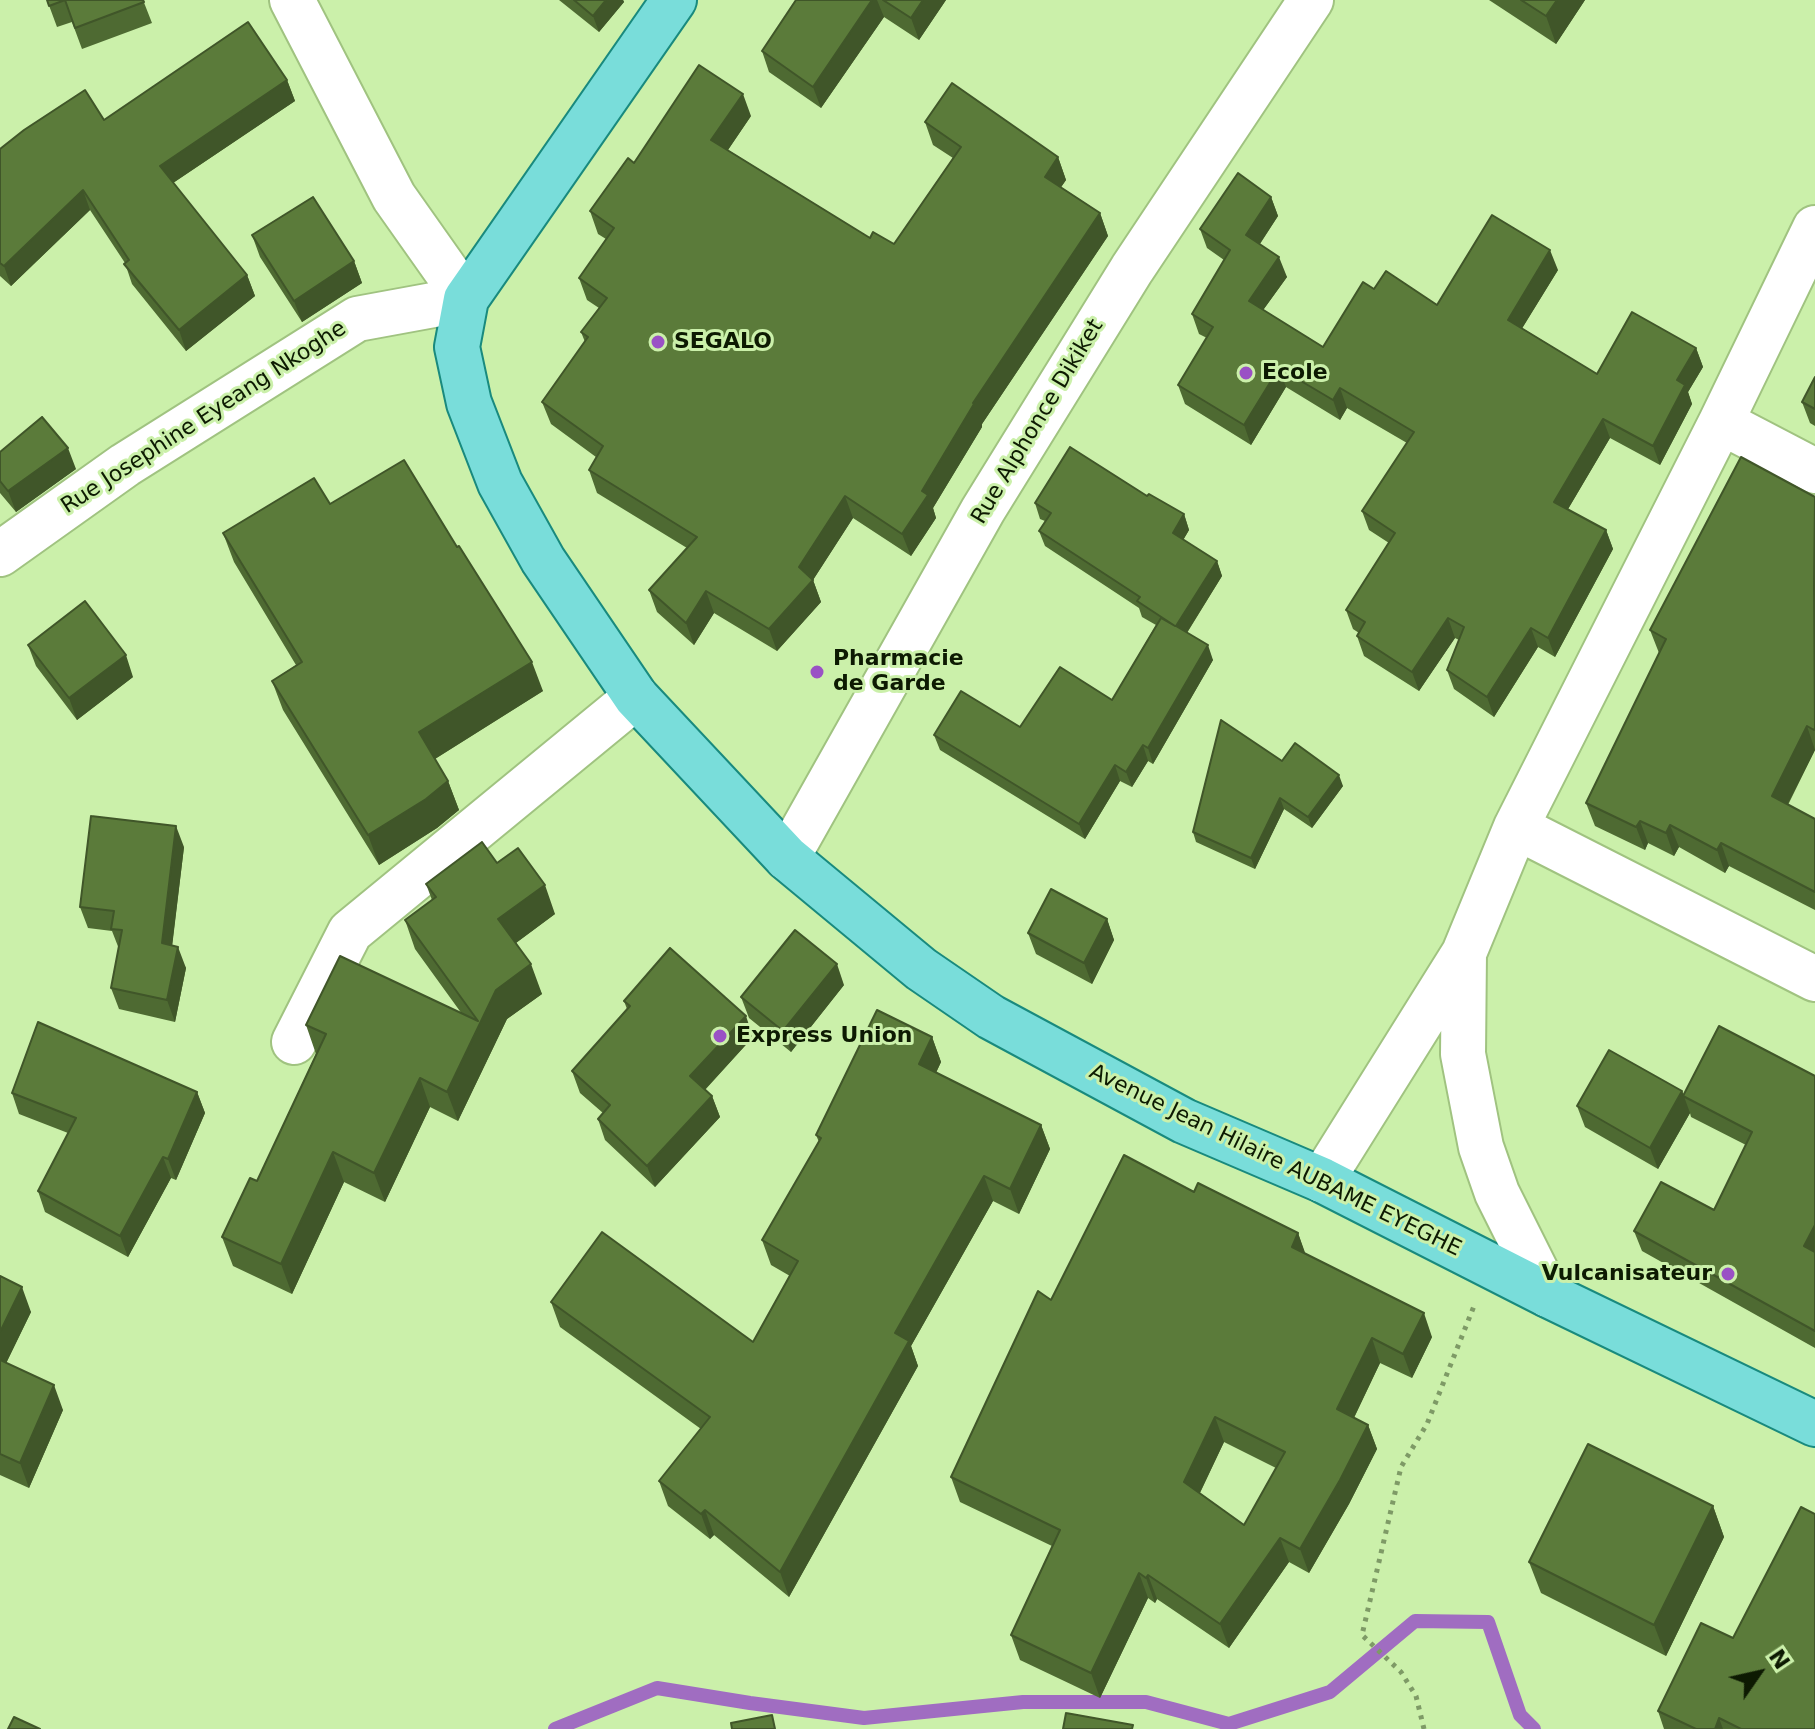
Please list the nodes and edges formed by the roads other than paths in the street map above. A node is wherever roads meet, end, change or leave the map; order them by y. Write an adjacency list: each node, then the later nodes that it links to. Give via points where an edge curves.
1 (292, 0): 5 (street, via 394,197)
2 (674, 0): 5 (main road, Avenue Jean Hilaire AUBAME EYEGHE)
3 (1311, 0): 11 (street, Rue Alphonce Dikiket, via 1132,269 983,510)
4 (1815, 228): 6 (street)
5 (466, 299): 8 (street, Rue Josephine Eyeang Nkoghe, via 357,319 125,465); 9 (main road, Avenue Jean Hilaire AUBAME EYEGHE, via 457,347 469,403 500,483 543,560)
6 (1721, 422): 7 (street); 10 (street)
7 (1815, 471)
8 (0, 554)
9 (636, 697): 11 (main road, Avenue Jean Hilaire AUBAME EYEGHE); 14 (street, via 350,932)
10 (1516, 827): 12 (street); 13 (street)
11 (787, 858): 15 (main road, Avenue Jean Hilaire AUBAME EYEGHE, via 921,969 991,1017 1184,1121)
12 (1464, 953): 15 (street); 16 (street, via 1463,1054 1481,1147 1497,1193)
13 (1815, 979)
14 (294, 1042)
15 (1322, 1180): 16 (main road, Avenue Jean Hilaire AUBAME EYEGHE)
16 (1548, 1295): 17 (main road, Avenue Jean Hilaire AUBAME EYEGHE)
17 (1815, 1424)

